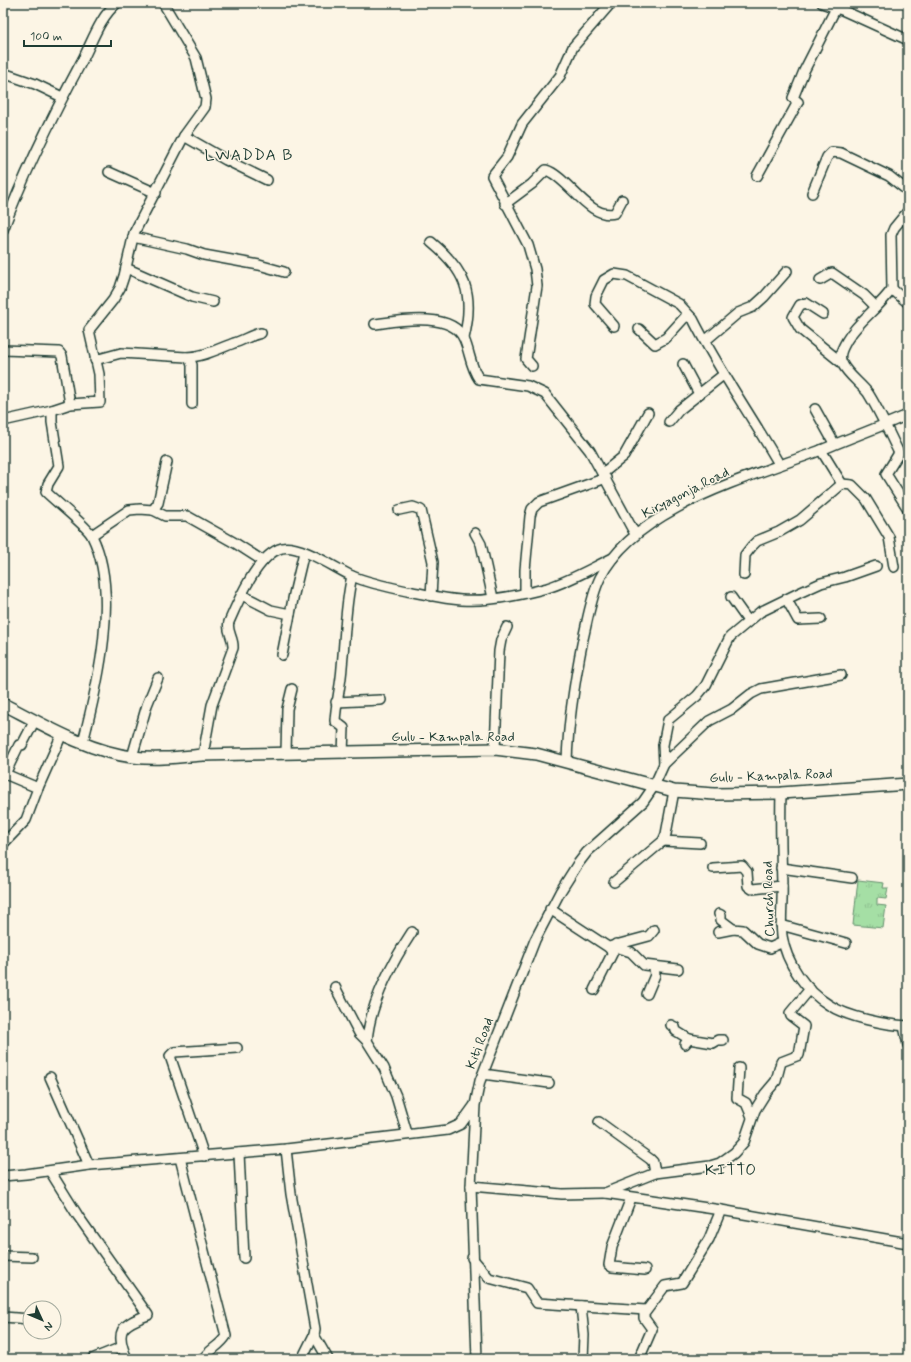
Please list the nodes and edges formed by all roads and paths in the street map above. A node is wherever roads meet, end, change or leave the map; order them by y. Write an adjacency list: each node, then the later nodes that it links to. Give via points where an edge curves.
1 (117, 3): 8 (street, via 105,17)
2 (163, 3): 9 (street, via 196,58 206,99 205,107)
3 (611, 3): 17 (street, via 572,47 560,76 522,124 506,158 494,172 492,176)
4 (822, 3): 5 (street)
5 (836, 8): 6 (street); 11 (street, via 793,98 798,102)
6 (908, 40)
7 (3, 73): 8 (street)
8 (62, 97): 19 (street, via 18,190)
9 (184, 136): 12 (street); 14 (street)
10 (109, 172): 14 (street)
11 (757, 176)
12 (267, 180)
13 (908, 190): 15 (street, via 888,176 841,153 832,152 827,157)
14 (156, 193): 20 (street)
15 (812, 193)
16 (622, 200): 17 (street, via 615,213 609,215 587,204 546,170)
17 (505, 204): 43 (street, via 528,245 535,269 537,286 526,359)
18 (908, 211): 26 (street, via 891,235)
19 (3, 230)
20 (133, 237): 22 (street); 24 (street)
21 (431, 242): 36 (street, via 448,257 462,277 468,308)
22 (126, 268): 27 (street, via 192,297); 40 (street, via 113,300 89,330)
23 (787, 271): 37 (street, via 753,307 726,322)
24 (284, 272)
25 (820, 280): 29 (street, via 832,274)
26 (892, 289): 28 (street); 29 (street)
27 (213, 302)
28 (908, 303)
29 (876, 306): 41 (street, via 861,320 847,339 840,356)
30 (823, 314): 41 (street, via 806,303 800,305 793,317 800,329)
31 (691, 317): 33 (street, via 679,304 628,276 614,274 604,280 596,296 596,304); 34 (street, via 686,316 656,344); 37 (street)
32 (375, 324): 36 (street, via 409,320 432,321 452,327)
33 (614, 326)
34 (639, 329)
35 (261, 333): 39 (street, via 252,334 244,340 203,356)
36 (464, 338): 59 (street, via 473,371 479,378 484,381 528,386 545,394 590,451)
37 (705, 341): 44 (street)
38 (3, 350): 46 (street, via 59,352 62,356)
39 (186, 357): 40 (street, via 121,353); 47 (street, via 192,365)
40 (95, 360): 46 (street, via 99,374 100,402)
41 (842, 363): 54 (street, via 864,388)
42 (683, 364): 45 (street)
43 (532, 366)
44 (723, 374): 45 (street); 58 (street, via 743,402)
45 (699, 394): 53 (street)
46 (70, 404): 49 (street)
47 (192, 404)
48 (815, 409): 55 (street)
49 (52, 410): 52 (street); 66 (street, via 59,466 46,492)
50 (648, 413): 59 (street, via 624,456)
51 (908, 415): 54 (street, Kiryagonja Road)
52 (3, 421)
53 (669, 422)
54 (885, 424): 55 (street, Kiryagonja Road); 61 (street, via 899,453 886,474)
55 (834, 443): 56 (street, Kiryagonja Road)
56 (821, 450): 58 (street, Kiryagonja Road); 60 (street)
57 (167, 462): 62 (street, via 158,502)
58 (779, 464): 65 (street, Kiryagonja Road, via 675,509)
59 (604, 475): 65 (street); 74 (street, via 539,502 532,509 526,553)
60 (842, 484): 71 (street, via 852,485 866,499 889,537); 72 (street, via 800,520 757,541 745,555)
61 (908, 509)
62 (153, 510): 66 (street, via 129,510); 69 (street, via 166,516 187,516)
63 (399, 510): 76 (street, via 413,507 421,510 433,562)
64 (475, 534): 77 (street, via 481,544)
65 (635, 534): 68 (street, Kiryagonja Road)
66 (92, 535): 93 (street, via 106,585 100,662)
67 (304, 552): 69 (street, via 284,547 268,555); 73 (street); 80 (street)
68 (614, 558): 74 (street, via 548,588); 99 (street, Kiryagonja Road, via 600,577 592,598 572,706)
69 (263, 562): 75 (street)
70 (876, 566): 79 (street, via 812,586)
71 (894, 568)
72 (744, 575)
73 (352, 576): 76 (street, via 383,586); 89 (street)
74 (525, 593): 77 (street)
75 (242, 595): 80 (street, via 271,610); 97 (street, via 228,626 234,648 212,705)
76 (431, 596): 77 (street, via 460,600)
77 (493, 598)
78 (731, 598): 82 (street)
79 (787, 600): 81 (street, via 798,620); 82 (street, via 760,612)
80 (290, 614): 84 (street)
81 (820, 619)
82 (748, 621): 100 (street, via 730,637 706,685 668,720 663,745)
83 (507, 626): 94 (street, via 499,652)
84 (282, 655)
85 (842, 675): 100 (street, via 761,689 751,694 732,709 709,721)
86 (158, 678): 98 (street, via 147,705)
87 (292, 689): 95 (street, via 287,709)
88 (381, 700): 89 (street)
89 (336, 702): 96 (street, via 335,722 344,728 345,733)
90 (3, 704): 91 (main road, Gulu - Kampala Road)
91 (35, 720): 92 (main road, Gulu - Kampala Road); 103 (street, via 22,746 19,744 5,774)
92 (62, 734): 93 (main road, Gulu - Kampala Road); 103 (street)
93 (83, 742): 98 (main road, Gulu - Kampala Road)
94 (495, 749): 96 (main road, Gulu - Kampala Road, via 413,749); 99 (main road, Gulu - Kampala Road, via 536,754)
95 (286, 753): 96 (main road, Gulu - Kampala Road); 97 (main road, Gulu - Kampala Road)
96 (343, 753)
97 (203, 755): 98 (main road, Gulu - Kampala Road, via 162,759)
98 (132, 757)
99 (567, 762): 102 (main road, Gulu - Kampala Road)
100 (664, 764): 102 (street, Kiti Road)
101 (908, 784): 105 (main road, Gulu - Kampala Road)
102 (654, 786): 104 (main road, Gulu - Kampala Road); 114 (street, Kiti Road, via 643,802 587,852 567,879)
103 (38, 788): 108 (street, via 26,820)
104 (674, 791): 105 (main road, Gulu - Kampala Road, via 714,794); 106 (street)
105 (781, 792): 110 (street, Church Road)
106 (663, 841): 107 (street); 112 (street)
107 (700, 843)
108 (3, 844)
109 (713, 868): 113 (street, via 742,866 747,872 748,886 752,889)
110 (781, 868): 111 (street); 113 (street, Church Road)
111 (852, 878)
112 (614, 882)
113 (782, 886): 116 (street, Church Road)
114 (550, 909): 123 (street); 137 (street, Kiti Road, via 535,940)
115 (719, 914): 117 (street, via 721,920)
116 (781, 925): 121 (street, Church Road); 122 (street)
117 (733, 929): 120 (street); 121 (street, via 743,930 758,944 770,948)
118 (654, 930): 123 (street, via 649,936)
119 (412, 932): 133 (street, via 387,975 368,1022)
120 (718, 932)
121 (784, 942): 127 (street, Church Road, via 796,971)
122 (846, 943)
123 (612, 946): 124 (street, via 631,952 644,964); 128 (street, via 613,952)
124 (654, 967): 125 (street); 129 (street, via 655,975)
125 (678, 969)
126 (335, 987): 133 (street, via 359,1033)
127 (810, 989): 131 (street, Church Road, via 835,1009 880,1022); 141 (street, via 790,1013 804,1026 799,1055 781,1062 776,1081 764,1094)
128 (594, 990)
129 (646, 994)
130 (671, 1025): 132 (street, via 687,1041 713,1043)
131 (906, 1026): 134 (street)
132 (723, 1040)
133 (366, 1041): 143 (street, via 384,1068 396,1096)
134 (908, 1045)
135 (237, 1048): 146 (street, via 174,1052 170,1056)
136 (739, 1068): 141 (street, via 737,1098 746,1103)
137 (482, 1074): 139 (street); 140 (street, Kiti Road)
138 (50, 1077): 148 (street)
139 (549, 1083)
140 (475, 1105): 143 (street, via 455,1128); 152 (street, Kiti Road)
141 (752, 1117): 150 (street, via 744,1142 726,1160 710,1166)
142 (598, 1122): 150 (street, via 650,1159)
143 (407, 1134): 144 (street)
144 (286, 1149): 145 (street); 166 (street, via 292,1205 315,1328)
145 (239, 1153): 146 (street); 159 (street)
146 (204, 1156): 147 (street)
147 (180, 1158): 148 (street); 171 (street, via 226,1336)
148 (89, 1165): 149 (street)
149 (50, 1171): 151 (street); 167 (street, via 78,1216 148,1315 132,1321 121,1330)
150 (655, 1173): 153 (street)
151 (3, 1176)
152 (471, 1186): 153 (street, via 562,1194); 160 (street, Kiti Road)
153 (605, 1193): 154 (street)
154 (631, 1198): 155 (street); 161 (street, via 608,1260 612,1267)
155 (721, 1210): 156 (street); 163 (street, via 709,1239 684,1281 681,1284 665,1286)
156 (908, 1243)
157 (3, 1256): 158 (street)
158 (32, 1257)
159 (244, 1258)
160 (472, 1258): 162 (street, via 489,1278 527,1288 537,1303); 174 (street, Kiti Road)
161 (645, 1270)
162 (581, 1306): 163 (street); 175 (street)
163 (646, 1310): 176 (street, via 644,1317 652,1326 652,1330)
164 (3, 1317): 165 (street)
165 (22, 1318)
166 (314, 1335): 172 (street); 173 (street)
167 (122, 1347): 168 (street); 169 (street, via 119,1353); 170 (street)
168 (92, 1359)
169 (121, 1359)
170 (127, 1359)
171 (204, 1359)
172 (302, 1359)
173 (328, 1359)
174 (477, 1359)
175 (583, 1359)
176 (639, 1359)

